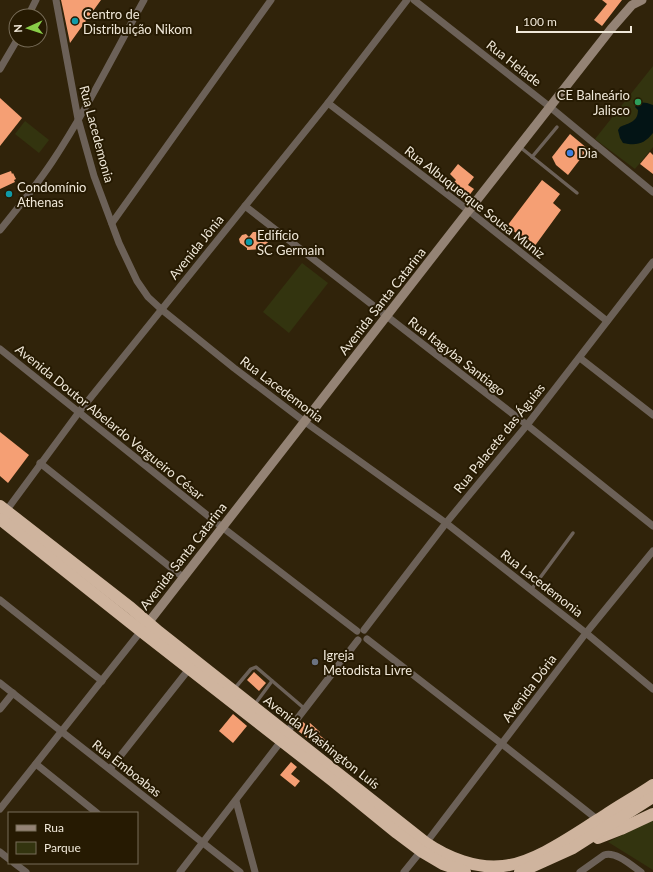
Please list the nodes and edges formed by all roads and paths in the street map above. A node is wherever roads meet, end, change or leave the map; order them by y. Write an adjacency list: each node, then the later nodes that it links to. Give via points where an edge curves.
1 (56, 0): 11 (street, Rua Lacedemonia)
2 (144, 0): 11 (street)
3 (271, 0): 19 (street)
4 (407, 0): 9 (street, Avenida Jônia)
5 (414, 0): 10 (street, Rua Helade)
6 (642, 0): 10 (street, Avenida Santa Catarina, via 632,5)
7 (13, 48): 8 (street)
8 (0, 69)
9 (328, 103): 17 (street, Avenida Jônia); 18 (street, Rua Albuquerque Sousa Muniz)
10 (550, 107): 13 (street, Avenida Santa Catarina); 15 (street, Rua Helade)
11 (78, 119): 19 (street, Rua Lacedemonia, via 94,176); 20 (street, via 52,162)
12 (557, 127): 14 (lane)
13 (520, 146): 14 (lane); 18 (street, Avenida Santa Catarina)
14 (532, 156): 16 (lane)
15 (653, 192)
16 (577, 193)
17 (245, 206): 22 (street, Avenida Jônia); 23 (street, Rua Itagyba Santiago)
18 (468, 211): 23 (street, Avenida Santa Catarina); 24 (street, Rua Albuquerque Sousa Muniz)
19 (112, 224): 22 (street, Rua Lacedemonia, via 137,281)
20 (0, 230)
21 (653, 262): 24 (street, Rua Palacete das Águias)
22 (161, 309): 27 (street, Avenida Jônia); 29 (street, Rua Lacedemonia)
23 (386, 316): 29 (street, Avenida Santa Catarina); 30 (street, Rua Itagyba Santiago)
24 (607, 321): 26 (street, Rua Palacete das Águias)
25 (0, 349): 27 (street, Avenida Doutor Abelardo Vergueiro César)
26 (580, 358): 28 (street); 30 (street, Rua Palacete das Águias)
27 (79, 412): 31 (street, Avenida Jônia); 35 (street, Avenida Doutor Abelardo Vergueiro César)
28 (653, 415)
29 (305, 422): 33 (street, Rua Lacedemonia); 35 (street, Avenida Santa Catarina)
30 (527, 425): 33 (street, Rua Palacete das Águias); 34 (street, Rua Itagyba Santiago)
31 (40, 463): 32 (street, Avenida Jônia); 38 (street)
32 (2, 512): 41 (highway, Avenida Washington Luís)
33 (446, 523): 39 (street, Rua Lacedemonia); 42 (street, Rua Palacete das Águias)
34 (653, 526)
35 (222, 528): 38 (street, Avenida Santa Catarina); 42 (street, Avenida Doutor Abelardo Vergueiro César)
36 (573, 533): 39 (lane)
37 (653, 551): 43 (street, Avenida Dória)
38 (184, 578): 41 (street, Avenida Santa Catarina)
39 (530, 590): 43 (street, Rua Lacedemonia)
40 (0, 600): 47 (street)
41 (145, 627): 46 (highway, Avenida Washington Luís); 47 (street); 51 (highway, Avenida Washington Luís)
42 (361, 631): 44 (street, via 368,635); 45 (street, via 356,637)
43 (586, 633): 50 (street, Rua Lacedemonia); 58 (street, Avenida Dória)
44 (367, 639): 45 (street); 58 (street)
45 (358, 640): 55 (street)
46 (189, 669): 57 (highway, Avenida Washington Luís); 60 (street)
47 (102, 681): 56 (street)
48 (272, 681): 51 (lane, via 254,667); 53 (lane); 55 (lane)
49 (0, 683): 52 (street, Rua Emboabas)
50 (653, 688)
51 (233, 690): 53 (highway, Avenida Washington Luís)
52 (13, 693): 54 (street); 56 (street, Rua Emboabas)
53 (254, 706): 57 (highway, Avenida Washington Luís)
54 (0, 709)
55 (305, 709): 57 (street)
56 (61, 731): 59 (street); 60 (street, Rua Emboabas)
57 (284, 736): 64 (street); 70 (highway, Avenida Washington Luís)
58 (502, 744): 68 (street); 70 (street, Avenida Dória)
59 (36, 764): 65 (street); 66 (street)
60 (110, 769): 69 (street, Rua Emboabas)
61 (653, 775): 68 (highway)
62 (653, 785): 68 (highway, Avenida Washington Luís)
63 (653, 797): 71 (highway)
64 (236, 800): 69 (street); 78 (street)
65 (0, 808)
66 (96, 812)
67 (653, 814): 71 (highway)
68 (601, 817): 70 (highway, Avenida Washington Luís, via 536,856 504,866 471,863)
69 (203, 843): 76 (street); 77 (street, Rua Emboabas)
70 (423, 847): 79 (street, Avenida Dória); 80 (highway, Avenida Washington Luís, via 442,864)
71 (573, 848): 81 (highway)
72 (0, 852): 73 (street)
73 (8, 858)
74 (15, 864): 75 (street)
75 (26, 872)
76 (180, 872)
77 (240, 872)
78 (255, 872)
79 (404, 872)
80 (465, 872)
81 (520, 872)
82 (580, 872): 83 (street, via 608,854 615,855)
83 (641, 872)

